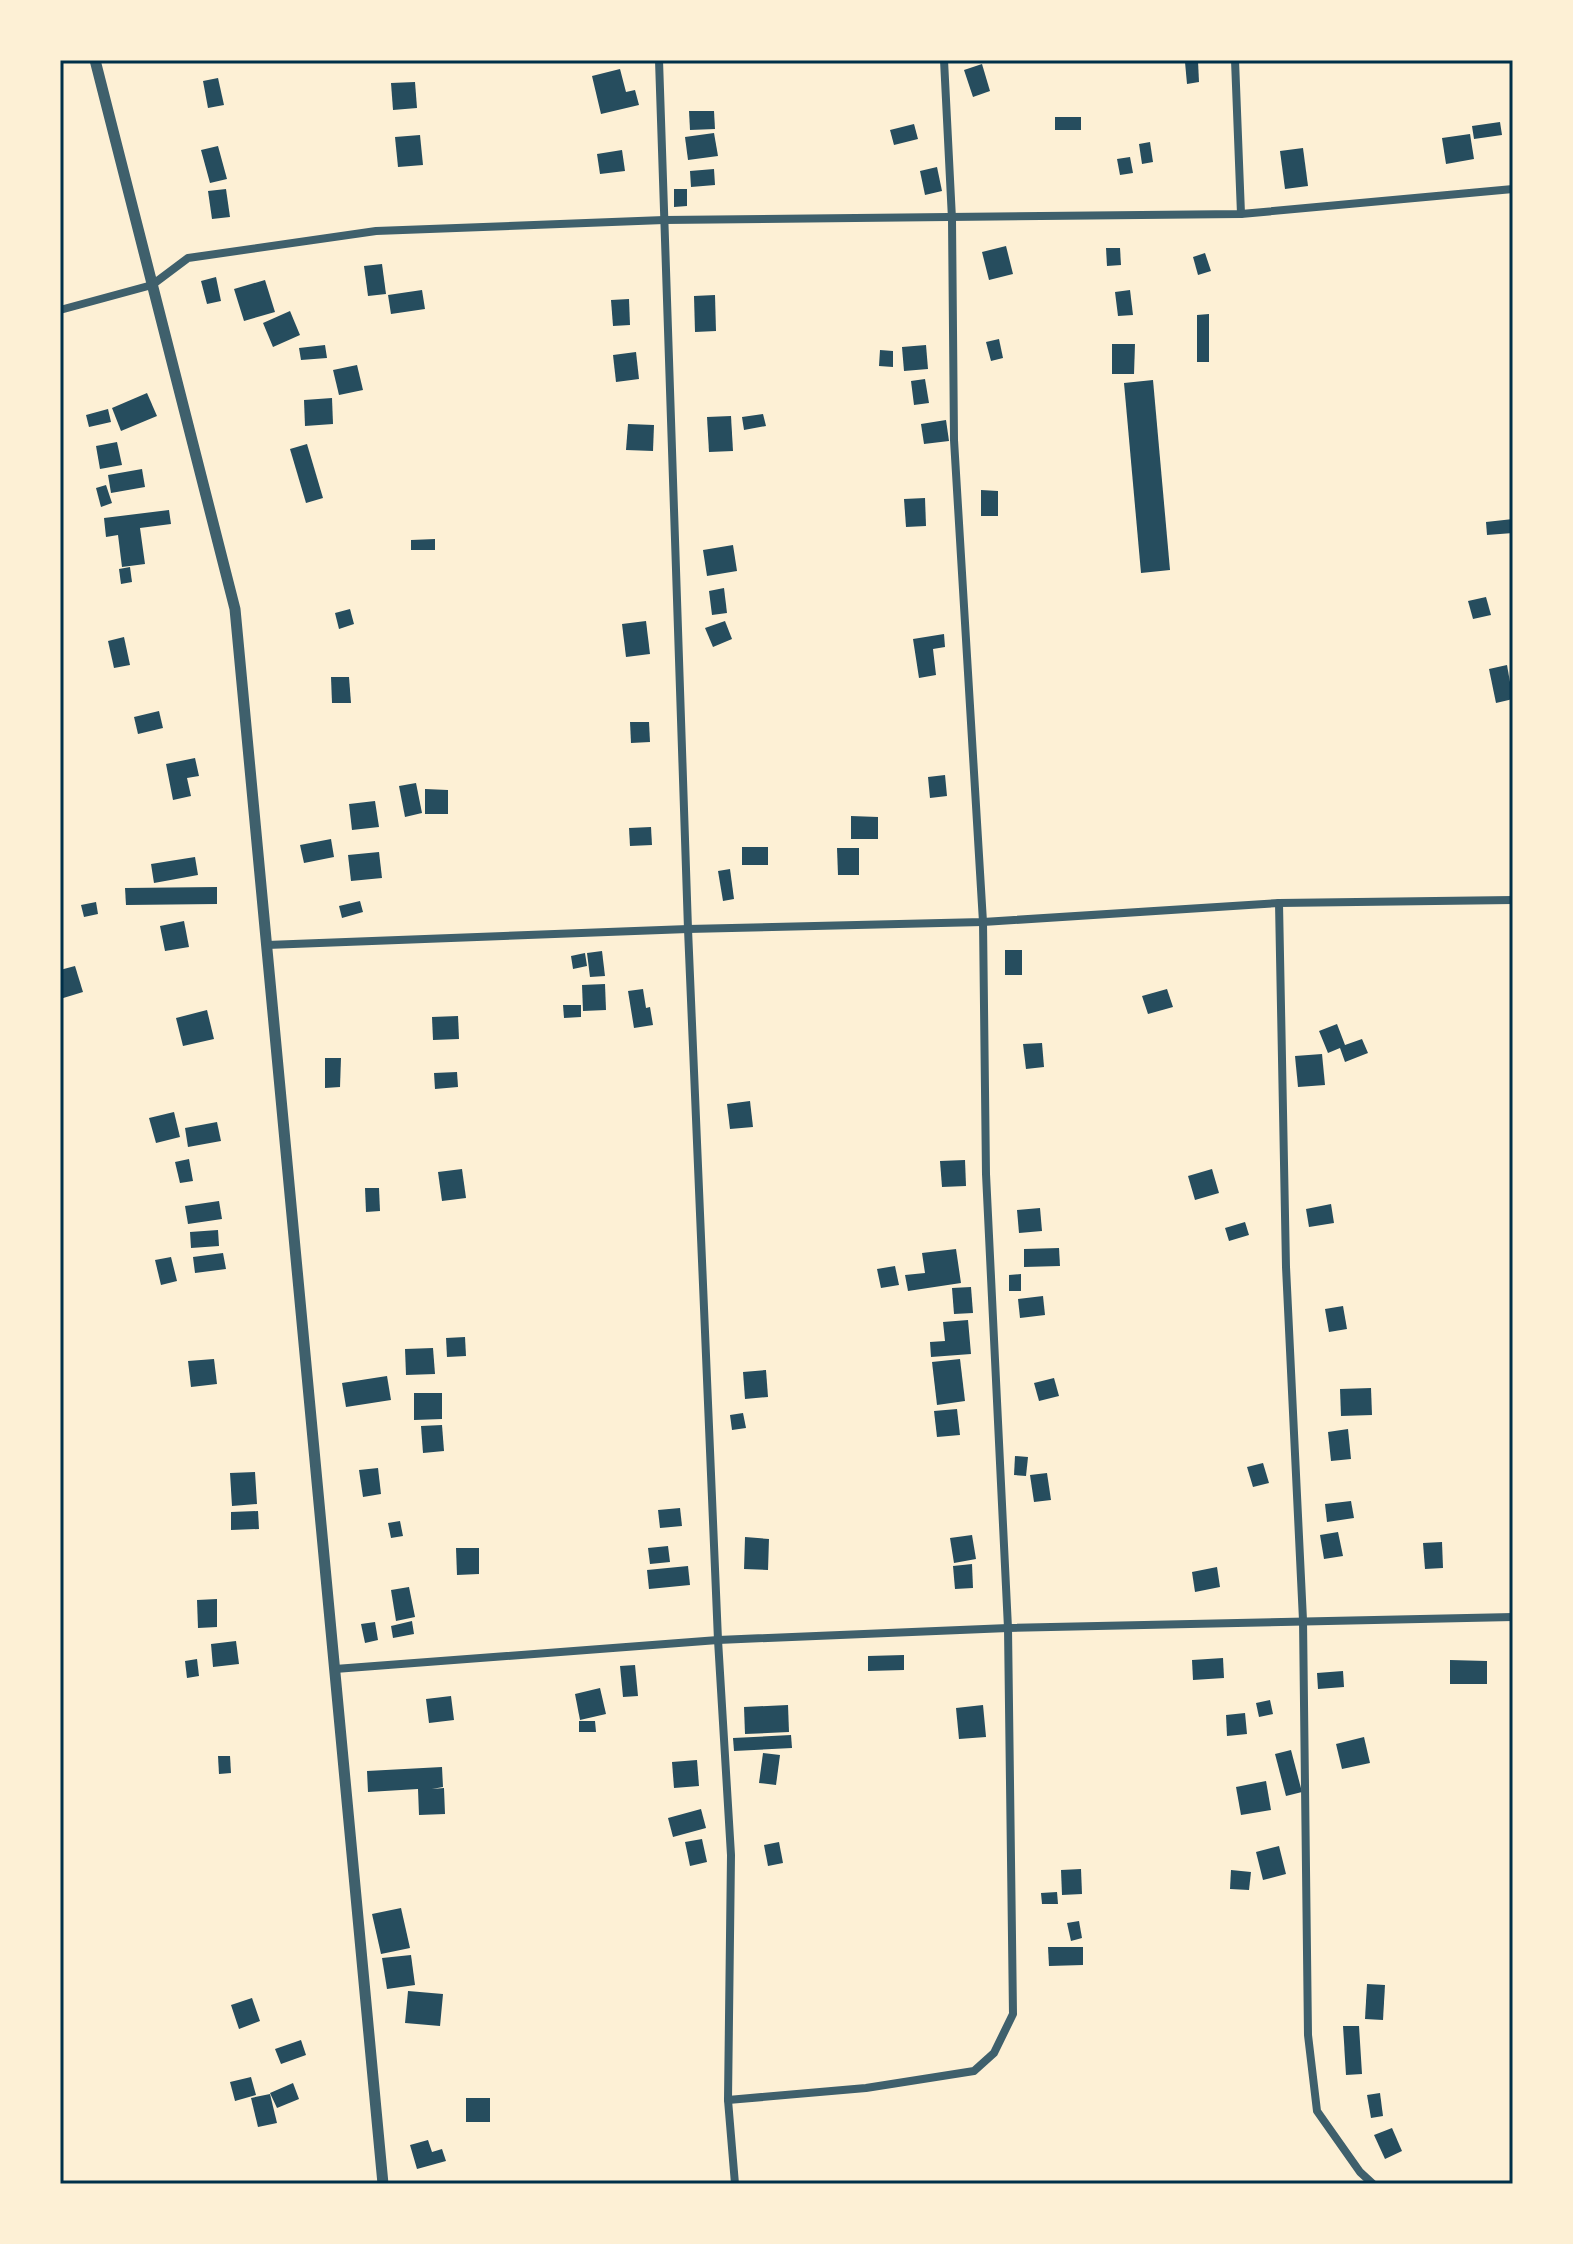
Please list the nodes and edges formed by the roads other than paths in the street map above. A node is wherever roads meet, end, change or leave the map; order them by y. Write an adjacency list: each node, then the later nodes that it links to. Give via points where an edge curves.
1 (95, 60): 9 (street)
2 (659, 60): 8 (street)
3 (944, 60): 7 (street)
4 (1235, 60): 6 (street)
5 (1513, 189): 6 (street)
6 (1241, 214): 7 (street)
7 (952, 219): 8 (street); 13 (street, via 954,440)
8 (664, 220): 9 (street, via 376,231 188,258); 14 (street)
9 (152, 285): 10 (street); 15 (street, via 235,609)
10 (60, 310)
11 (1513, 900): 12 (street)
12 (1279, 903): 13 (street); 17 (street, via 1286,1267)
13 (983, 922): 14 (street); 18 (street, via 986,1174)
14 (688, 929): 15 (street); 19 (street)
15 (267, 945): 20 (street)
16 (1513, 1617): 17 (street)
17 (1303, 1620): 18 (street); 24 (street, via 1308,2035 1317,2111)
18 (1008, 1628): 19 (street); 21 (street, via 1013,2014 994,2053 974,2071 866,2088)
19 (718, 1640): 20 (street); 21 (street, via 731,1855)
20 (335, 1669): 22 (street)
21 (728, 2100): 23 (street)
22 (383, 2184)
23 (735, 2184)
24 (1373, 2184)

